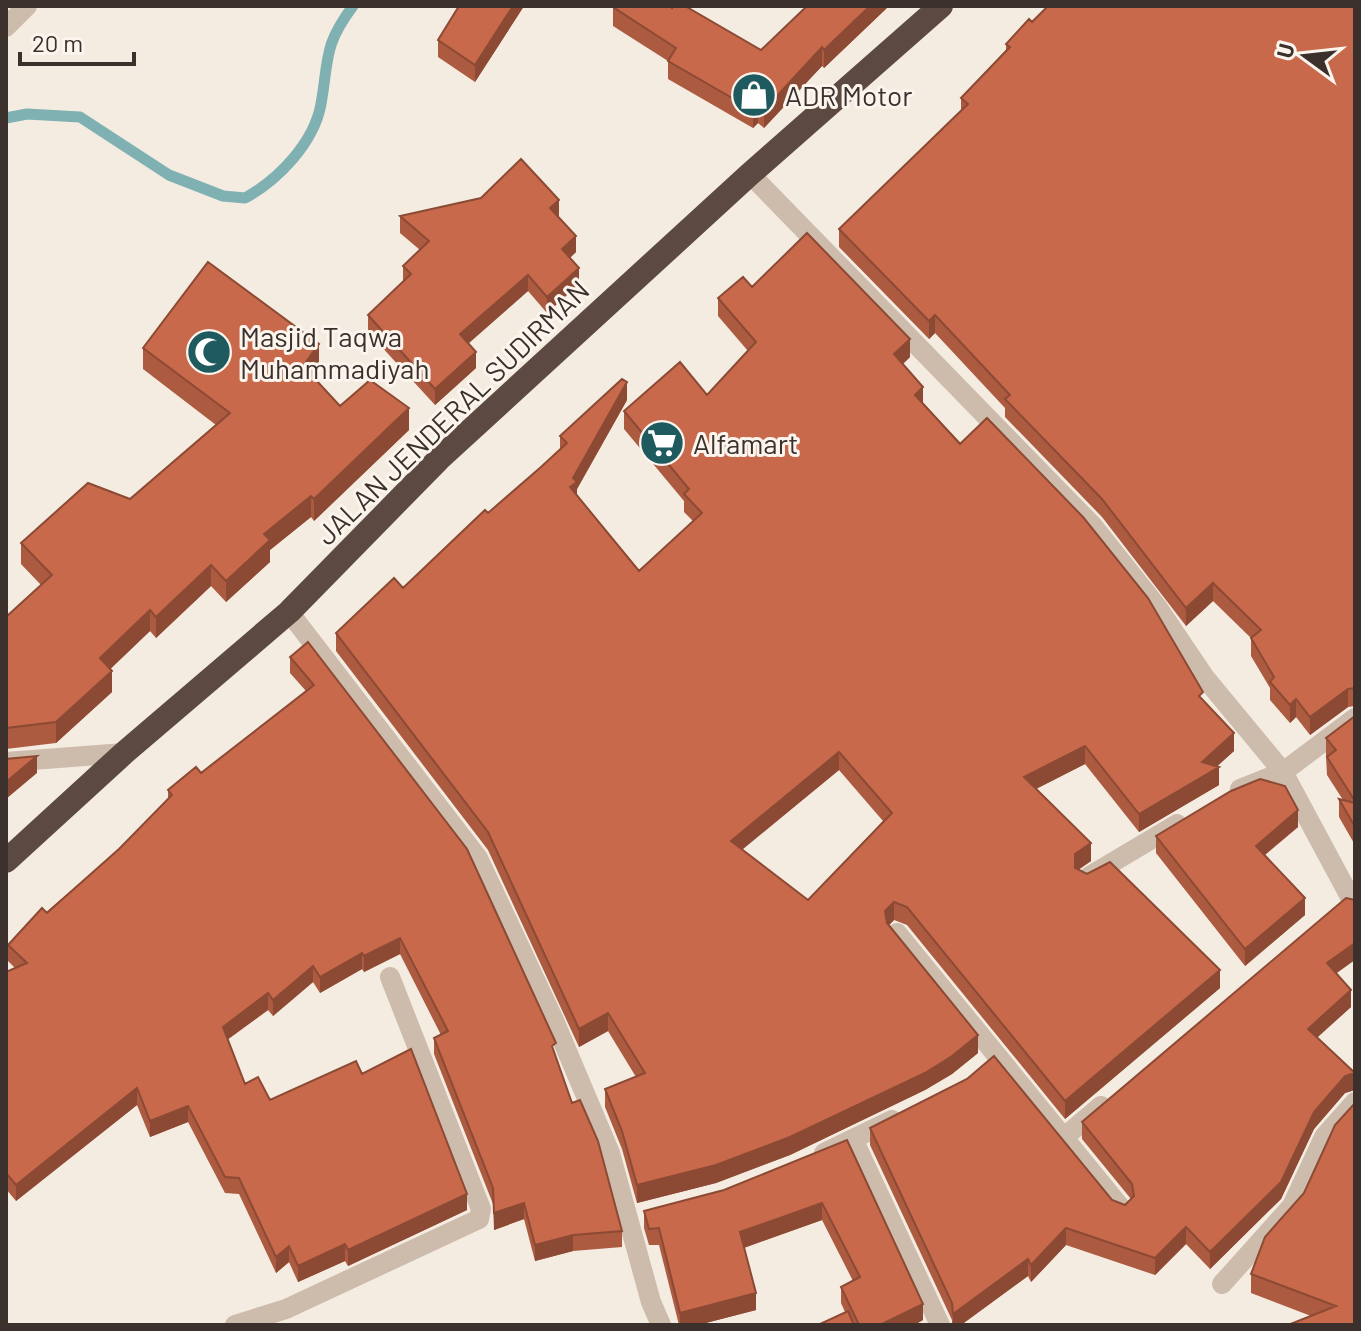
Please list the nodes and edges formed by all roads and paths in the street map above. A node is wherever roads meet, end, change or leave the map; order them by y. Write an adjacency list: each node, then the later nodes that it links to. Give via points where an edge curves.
1 (27, 6): 3 (street)
2 (941, 6): 4 (highway, JALAN JENDERAL SUDIRMAN)
3 (6, 27)
4 (750, 174): 5 (highway, JALAN JENDERAL SUDIRMAN, via 439,459); 9 (street, via 1093,526 1206,679)
5 (289, 612): 7 (highway, JALAN JENDERAL SUDIRMAN); 26 (street, via 478,858 610,1153)
6 (1355, 718): 9 (street)
7 (124, 753): 8 (street); 12 (highway, JALAN JENDERAL SUDIRMAN)
8 (6, 762)
9 (1283, 772): 10 (street); 14 (street)
10 (1225, 796)
11 (1200, 811): 13 (street)
12 (6, 861)
13 (1086, 879)
14 (1352, 901): 15 (street)
15 (1329, 913)
16 (897, 933): 22 (street, via 990,1059)
17 (390, 977): 28 (street, via 481,1209 479,1219)
18 (1121, 1089): 22 (street)
19 (1355, 1102): 27 (street, via 1319,1146 1292,1206)
20 (905, 1115): 21 (street)
21 (853, 1139): 23 (street); 31 (street)
22 (1062, 1139): 24 (street)
23 (806, 1161)
24 (1122, 1209)
25 (654, 1212): 26 (street)
26 (627, 1219): 30 (street)
27 (1222, 1284)
28 (288, 1317): 29 (street)
29 (235, 1325)
30 (661, 1325)
31 (940, 1325)

